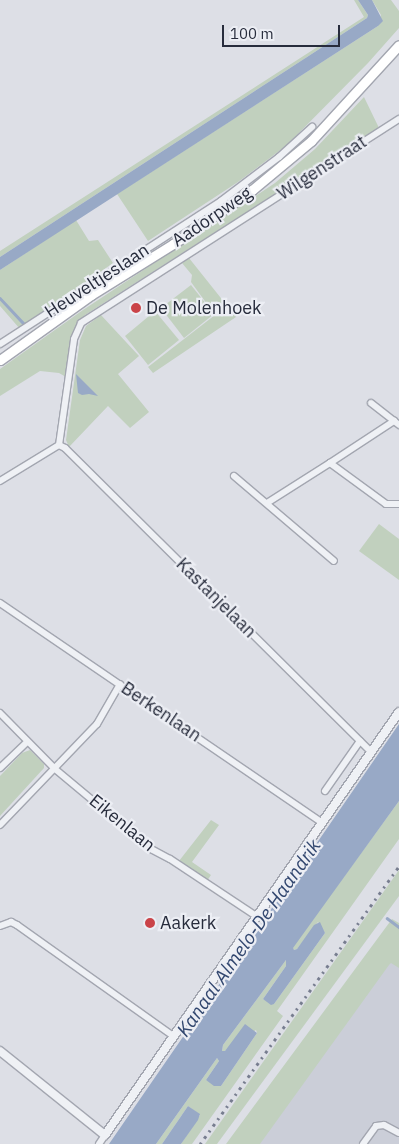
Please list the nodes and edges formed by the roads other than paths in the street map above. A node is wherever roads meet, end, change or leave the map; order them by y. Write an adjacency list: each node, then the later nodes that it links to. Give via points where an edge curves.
1 (399, 45): 5 (main road, Aadorpweg, via 311,141 260,184 91,295)
2 (399, 119): 8 (street, Wilgenstraat, via 97,312 77,328)
3 (312, 127): 4 (street, Heuveltjeslaan, via 221,201)
4 (0, 344)
5 (0, 360)
6 (371, 403): 7 (street)
7 (397, 423): 9 (street)
8 (60, 445): 11 (street); 19 (street, Kastanjelaan)
9 (330, 463): 12 (street); 13 (street, via 386,504)
10 (234, 476): 12 (street)
11 (0, 481)
12 (267, 503): 14 (street)
13 (399, 504)
14 (334, 561)
15 (0, 603): 16 (street, Berkenlaan)
16 (120, 684): 23 (street, via 97,724); 25 (street, Berkenlaan)
17 (399, 712): 21 (street)
18 (0, 713): 20 (street, Eikenlaan)
19 (360, 741): 21 (street, Kastanjelaan); 24 (street)
20 (27, 742): 22 (street); 23 (street, Eikenlaan)
21 (371, 752): 25 (street)
22 (0, 768)
23 (55, 769): 26 (street); 27 (street, Eikenlaan, via 152,849)
24 (325, 791)
25 (322, 823): 27 (street)
26 (0, 825)
27 (256, 916): 29 (street)
28 (0, 926): 29 (street, via 11,922 17,925)
29 (173, 1036): 32 (street)
30 (0, 1051): 32 (street)
31 (399, 1134): 34 (street, via 384,1125 376,1126)
32 (105, 1135): 33 (street)
33 (99, 1144)
34 (363, 1144)

